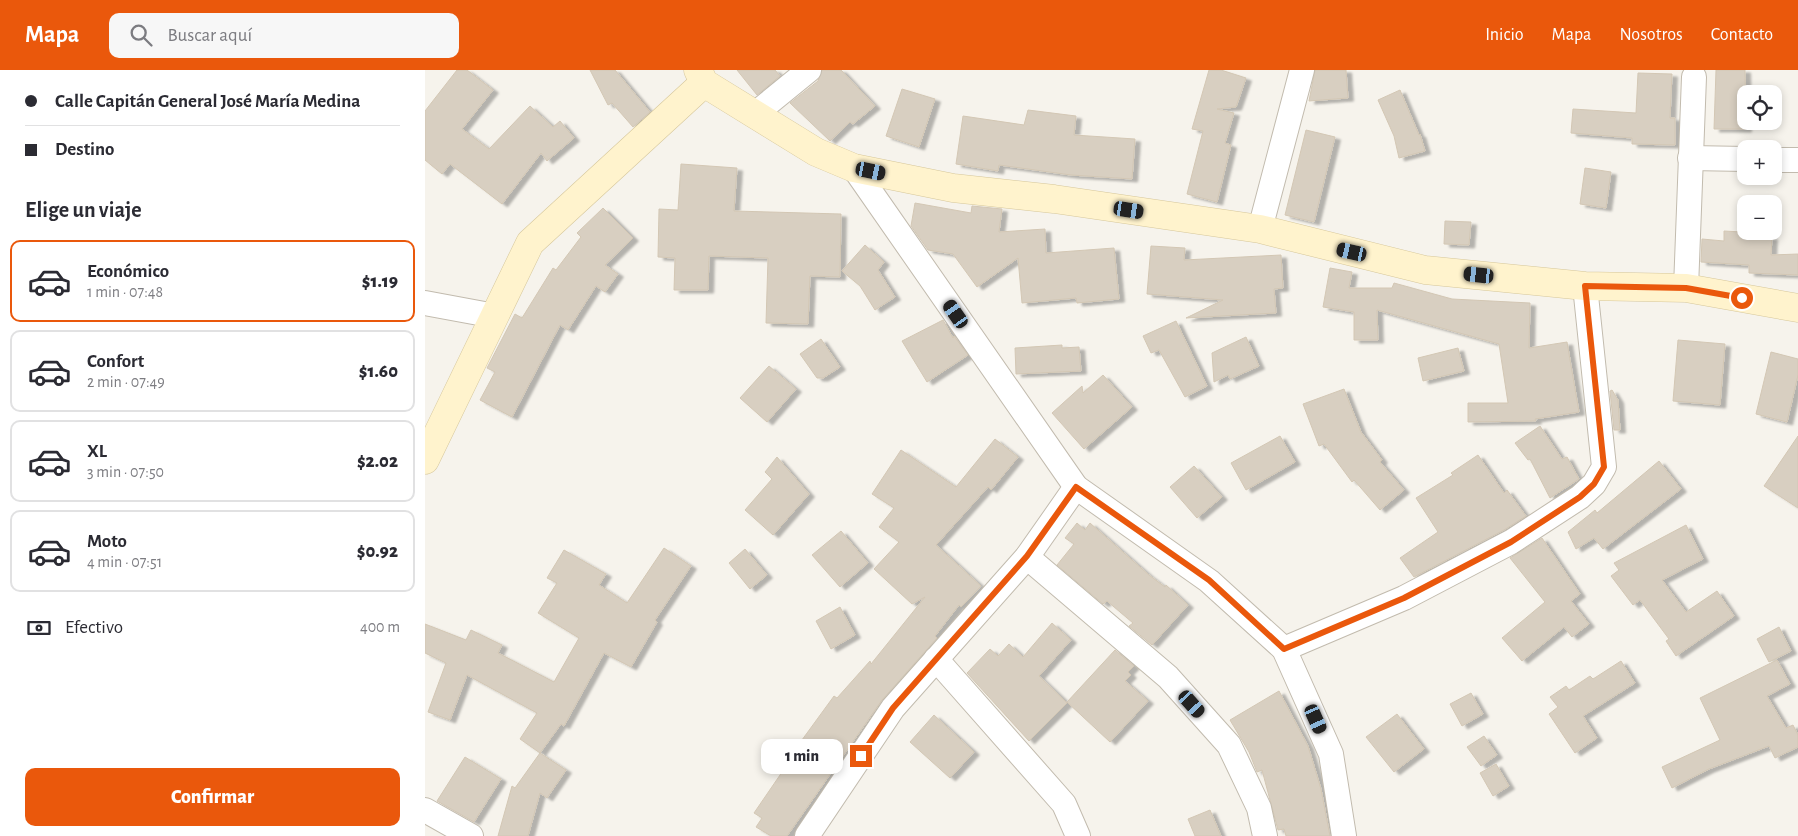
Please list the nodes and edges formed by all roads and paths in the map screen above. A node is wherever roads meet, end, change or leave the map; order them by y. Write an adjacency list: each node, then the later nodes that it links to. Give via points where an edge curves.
1 (809, 70): 5 (street)
2 (1302, 70): 11 (street)
3 (701, 76): 5 (street); 16 (street, via 529,243)
4 (1694, 77): 6 (street)
5 (755, 114): 10 (street, via 816,152)
6 (1690, 158): 7 (street); 13 (street)
7 (1737, 159)
8 (1782, 160): 9 (street)
9 (1798, 160)
10 (854, 168): 11 (street, via 953,188); 18 (street)
11 (1260, 229): 12 (street, via 1425,270)
12 (1585, 286): 13 (street); 20 (street, via 1604,467 1594,484 1580,497 1511,542 1404,598)
13 (1686, 288): 15 (street)
14 (425, 303): 16 (street)
15 (1798, 308)
16 (495, 316): 17 (street)
17 (425, 460)
18 (1076, 487): 19 (street); 20 (street, via 1209,580)
19 (1027, 556): 21 (street); 26 (street, via 1168,677 1229,745 1259,808)
20 (1284, 649): 27 (street, via 1331,754)
21 (936, 660): 24 (street, via 893,708); 25 (street, via 1064,804)
22 (425, 810): 23 (street)
23 (471, 836)
24 (807, 836)
25 (1078, 836)
26 (1265, 836)
27 (1344, 836)

